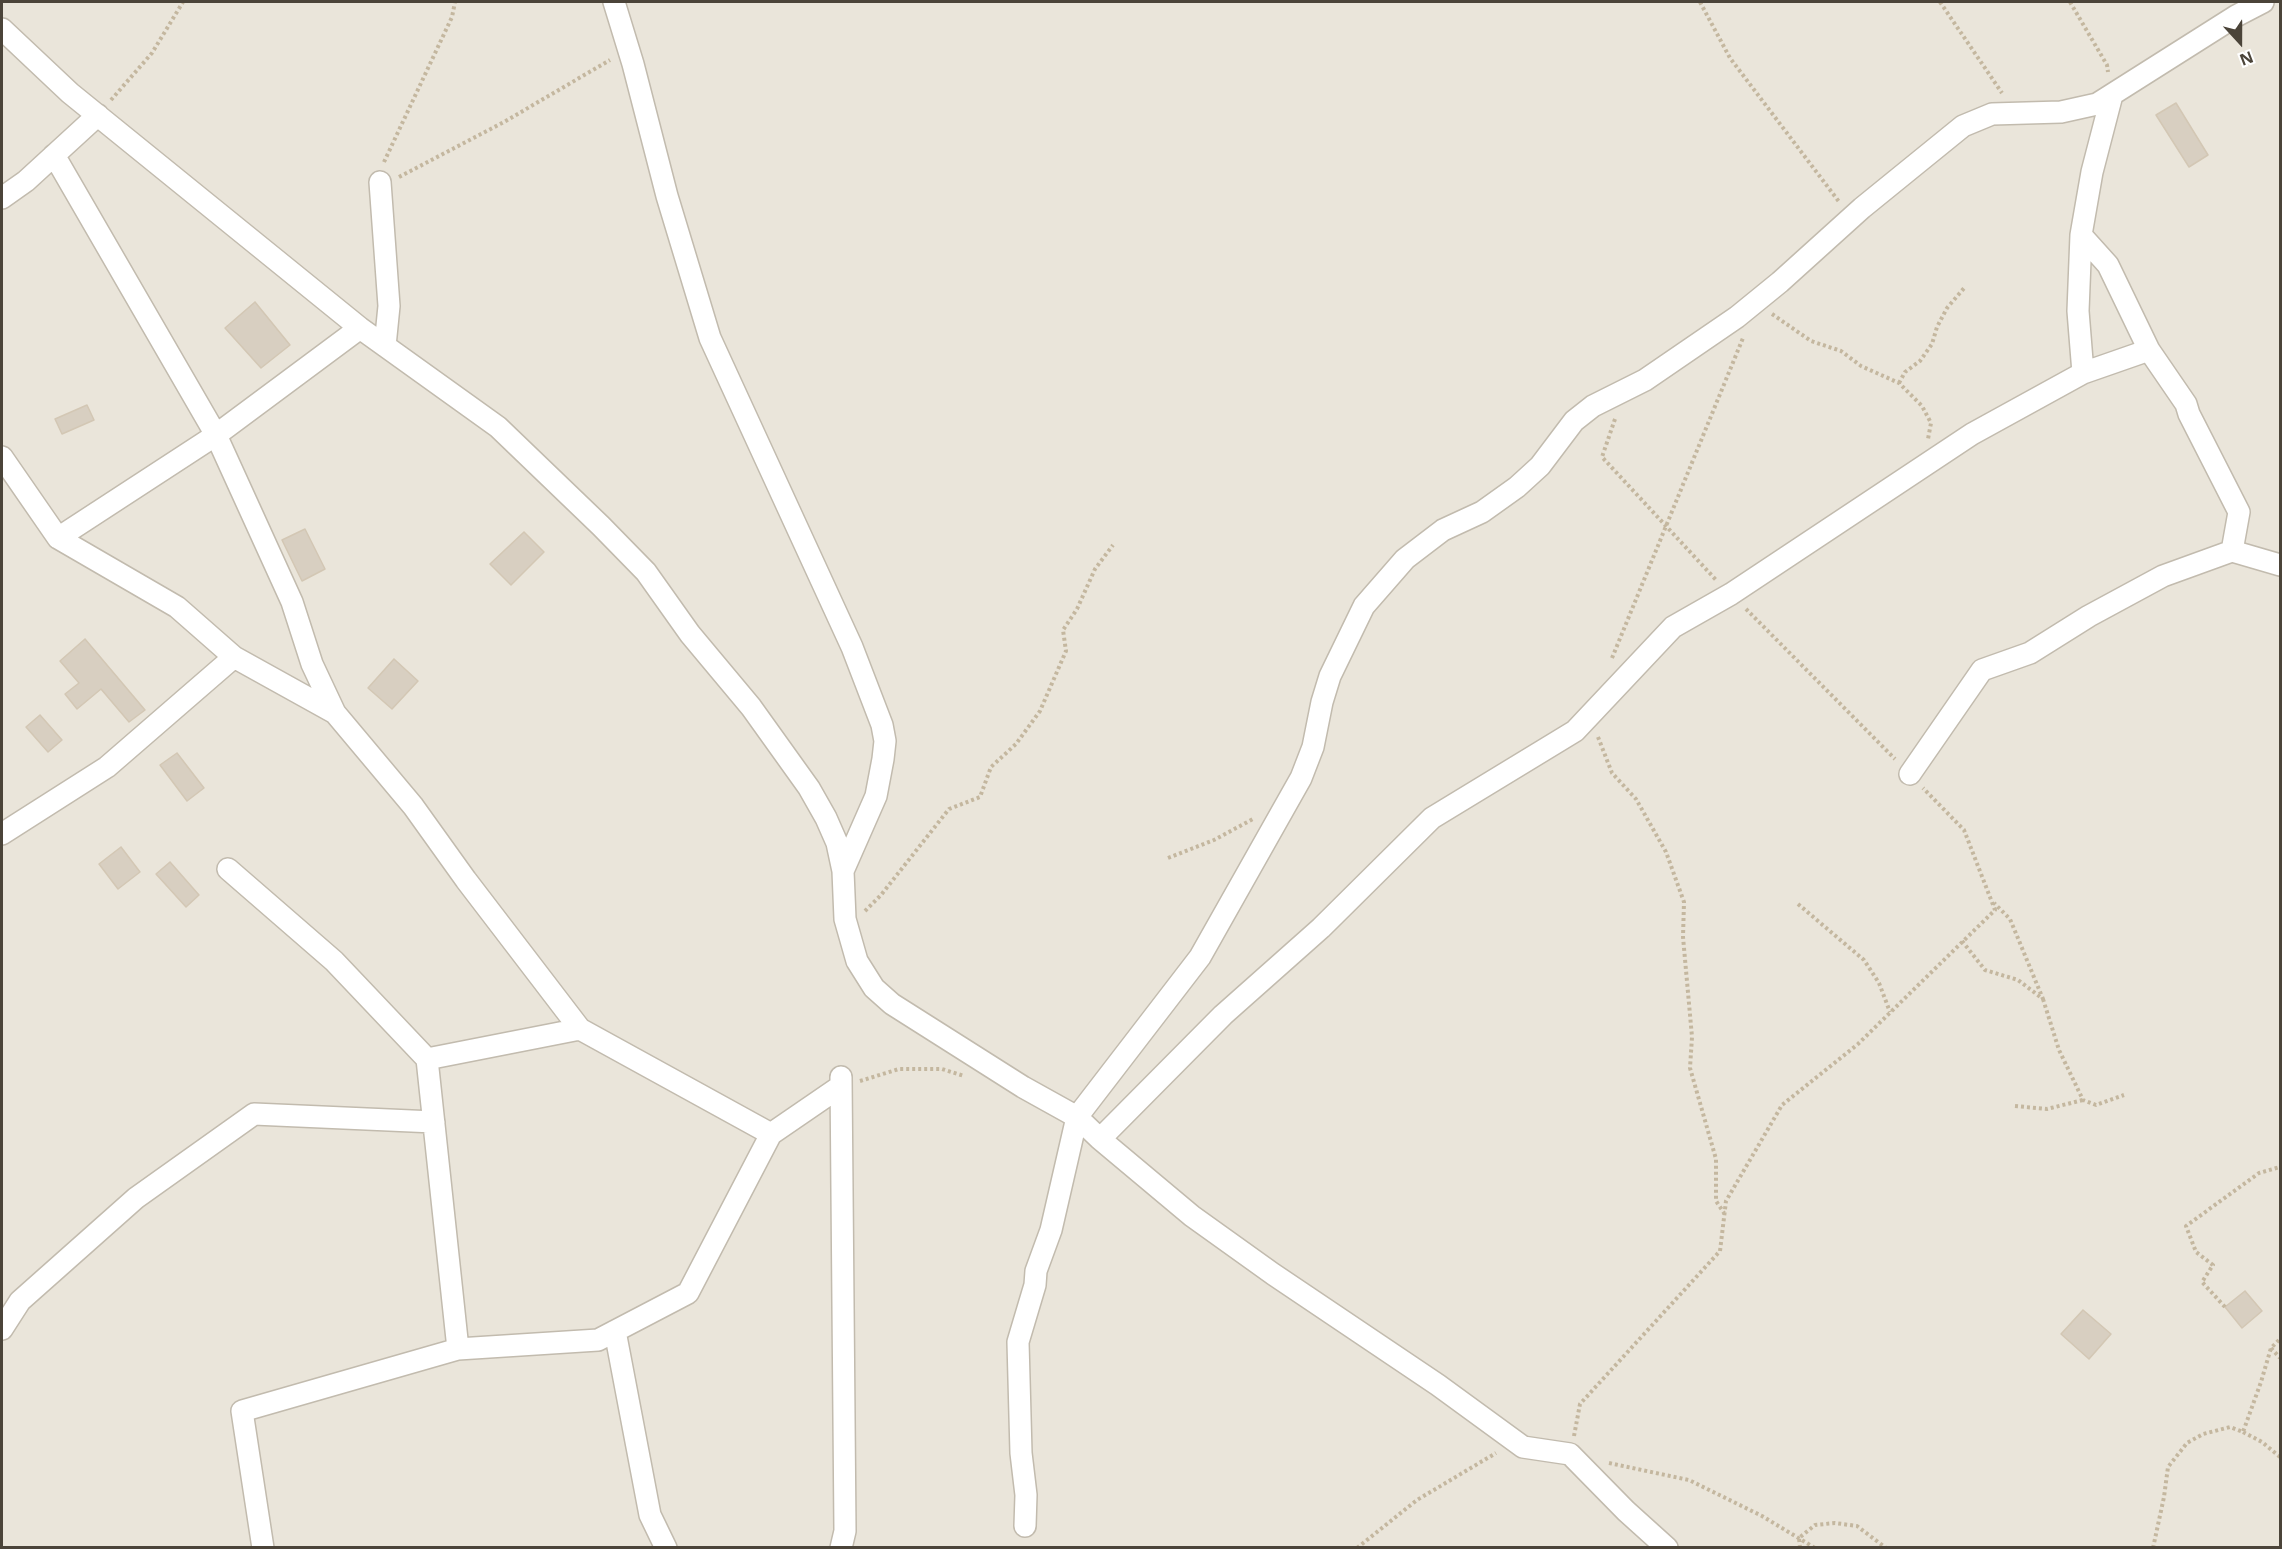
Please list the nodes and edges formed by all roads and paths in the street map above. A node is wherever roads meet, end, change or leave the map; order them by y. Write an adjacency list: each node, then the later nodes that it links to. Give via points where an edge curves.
1 (183, 2): 12 (path, via 152,53)
2 (454, 2): 14 (path, via 452,17 376,177)
3 (614, 2): 9 (street)
4 (1700, 2): 16 (path, via 1730,58)
5 (1940, 2): 11 (path)
6 (2070, 2): 10 (path, via 2107,65)
7 (2263, 2): 10 (street)
8 (2, 29): 12 (street)
9 (628, 49): 14 (path, via 504,122 387,183); 44 (street, via 710,338 852,647 882,725 884,759 876,796)
10 (2112, 95): 11 (street, via 2079,109); 17 (street)
11 (2015, 113): 16 (street, via 1992,114 1963,126)
12 (98, 115): 13 (street); 20 (street)
13 (54, 155): 15 (street); 27 (street)
14 (380, 182): 22 (street, via 389,306)
15 (2, 198)
16 (1851, 218): 19 (street)
17 (2081, 235): 23 (street, via 2108,265); 24 (street, via 2078,311)
18 (1965, 287): 25 (path, via 1947,308 1932,344)
19 (1759, 299): 25 (path, via 1774,317 1811,341 1841,351 1861,366); 26 (street, via 1645,380)
20 (360, 328): 22 (street); 27 (street)
21 (1746, 332): 36 (path)
22 (385, 346): 44 (street, via 498,427 646,572 809,788 837,843)
23 (2149, 350): 24 (street); 32 (street, via 2186,404 2239,512)
24 (2083, 373): 29 (street)
25 (1899, 383): 29 (path, via 1922,406 1931,423)
26 (1624, 390): 34 (path, via 1602,457); 40 (street, via 1574,421 1540,466 1517,487 1482,512 1443,530 1405,559 1364,606 1330,676 1312,747)
27 (216, 435): 30 (street); 37 (street, via 292,602 312,664)
28 (2, 457): 30 (street)
29 (1926, 464): 34 (street)
30 (58, 538): 35 (street, via 177,607)
31 (1113, 545): 47 (path, via 1095,569 1063,630 1066,651 1040,711 1016,744 991,767 980,797 949,809 881,895)
32 (2232, 551): 33 (street); 39 (street, via 2163,576 2030,653 1982,670)
33 (2280, 565)
34 (1731, 594): 38 (street, via 1674,627); 39 (path)
35 (234, 657): 37 (street); 41 (street, via 107,767)
36 (1611, 662)
37 (335, 713): 51 (street, via 413,806)
38 (1588, 717): 61 (street, via 1575,731 1432,818 1321,928 1222,1016); 63 (path, via 1612,773 1636,799 1666,852 1684,902 1683,936 1692,1037 1690,1068 1716,1160 1716,1201)
39 (1910, 774): 45 (path, via 1964,830)
40 (1288, 800): 42 (path, via 1214,840); 58 (street, via 1200,957)
41 (2, 834)
42 (1168, 858)
43 (228, 869): 52 (street, via 334,961)
44 (843, 871): 47 (street)
45 (1991, 901): 48 (path, via 1995,910); 49 (path, via 2010,919)
46 (1798, 904): 50 (path, via 1864,960 1879,982)
47 (848, 929): 58 (street, via 857,961 874,988 892,1004)
48 (1962, 941): 49 (path, via 1985,970 2018,980); 50 (path)
49 (2043, 999): 56 (path, via 2059,1050)
50 (1890, 1012): 63 (path, via 1858,1044 1782,1105 1726,1201)
51 (580, 1029): 52 (street); 60 (street)
52 (427, 1059): 59 (street)
53 (970, 1078): 54 (path, via 942,1069 899,1069)
54 (846, 1081): 60 (street); 80 (street, via 845,1531)
55 (2124, 1095): 56 (path, via 2096,1105)
56 (2083, 1100): 57 (path, via 2047,1109)
57 (2015, 1106)
58 (1077, 1117): 61 (street); 76 (street, via 1051,1230 1036,1270 1018,1342 1026,1495)
59 (434, 1122): 65 (street, via 254,1114 136,1198 20,1301); 69 (street)
60 (771, 1134): 66 (street, via 688,1293)
61 (1100, 1140): 72 (street, via 1201,1222)
62 (2280, 1167): 64 (path, via 2259,1173 2186,1226 2196,1252 2213,1265 2202,1282)
63 (1724, 1214): 73 (path, via 1720,1251 1580,1404)
64 (2225, 1307)
65 (2, 1329)
66 (615, 1331): 69 (street, via 598,1340); 79 (street, via 650,1515)
67 (2280, 1339): 68 (path)
68 (2271, 1348): 70 (path); 71 (path)
69 (459, 1349): 78 (street, via 242,1411)
70 (2280, 1358)
71 (2243, 1432): 74 (path); 86 (path, via 2230,1427 2203,1434 2187,1443 2168,1467)
72 (1523, 1447): 73 (street); 81 (path, via 1497,1453 1417,1500)
73 (1570, 1454): 82 (street)
74 (2280, 1457)
75 (1605, 1462): 77 (path, via 1689,1480)
76 (1024, 1526)
77 (1799, 1538): 83 (path); 84 (path); 85 (path, via 1815,1525 1835,1523 1857,1526)
78 (263, 1548)
79 (666, 1548)
80 (841, 1548)
81 (1357, 1548)
82 (1667, 1548)
83 (1800, 1548)
84 (1815, 1548)
85 (1886, 1548)
86 (2153, 1548)

